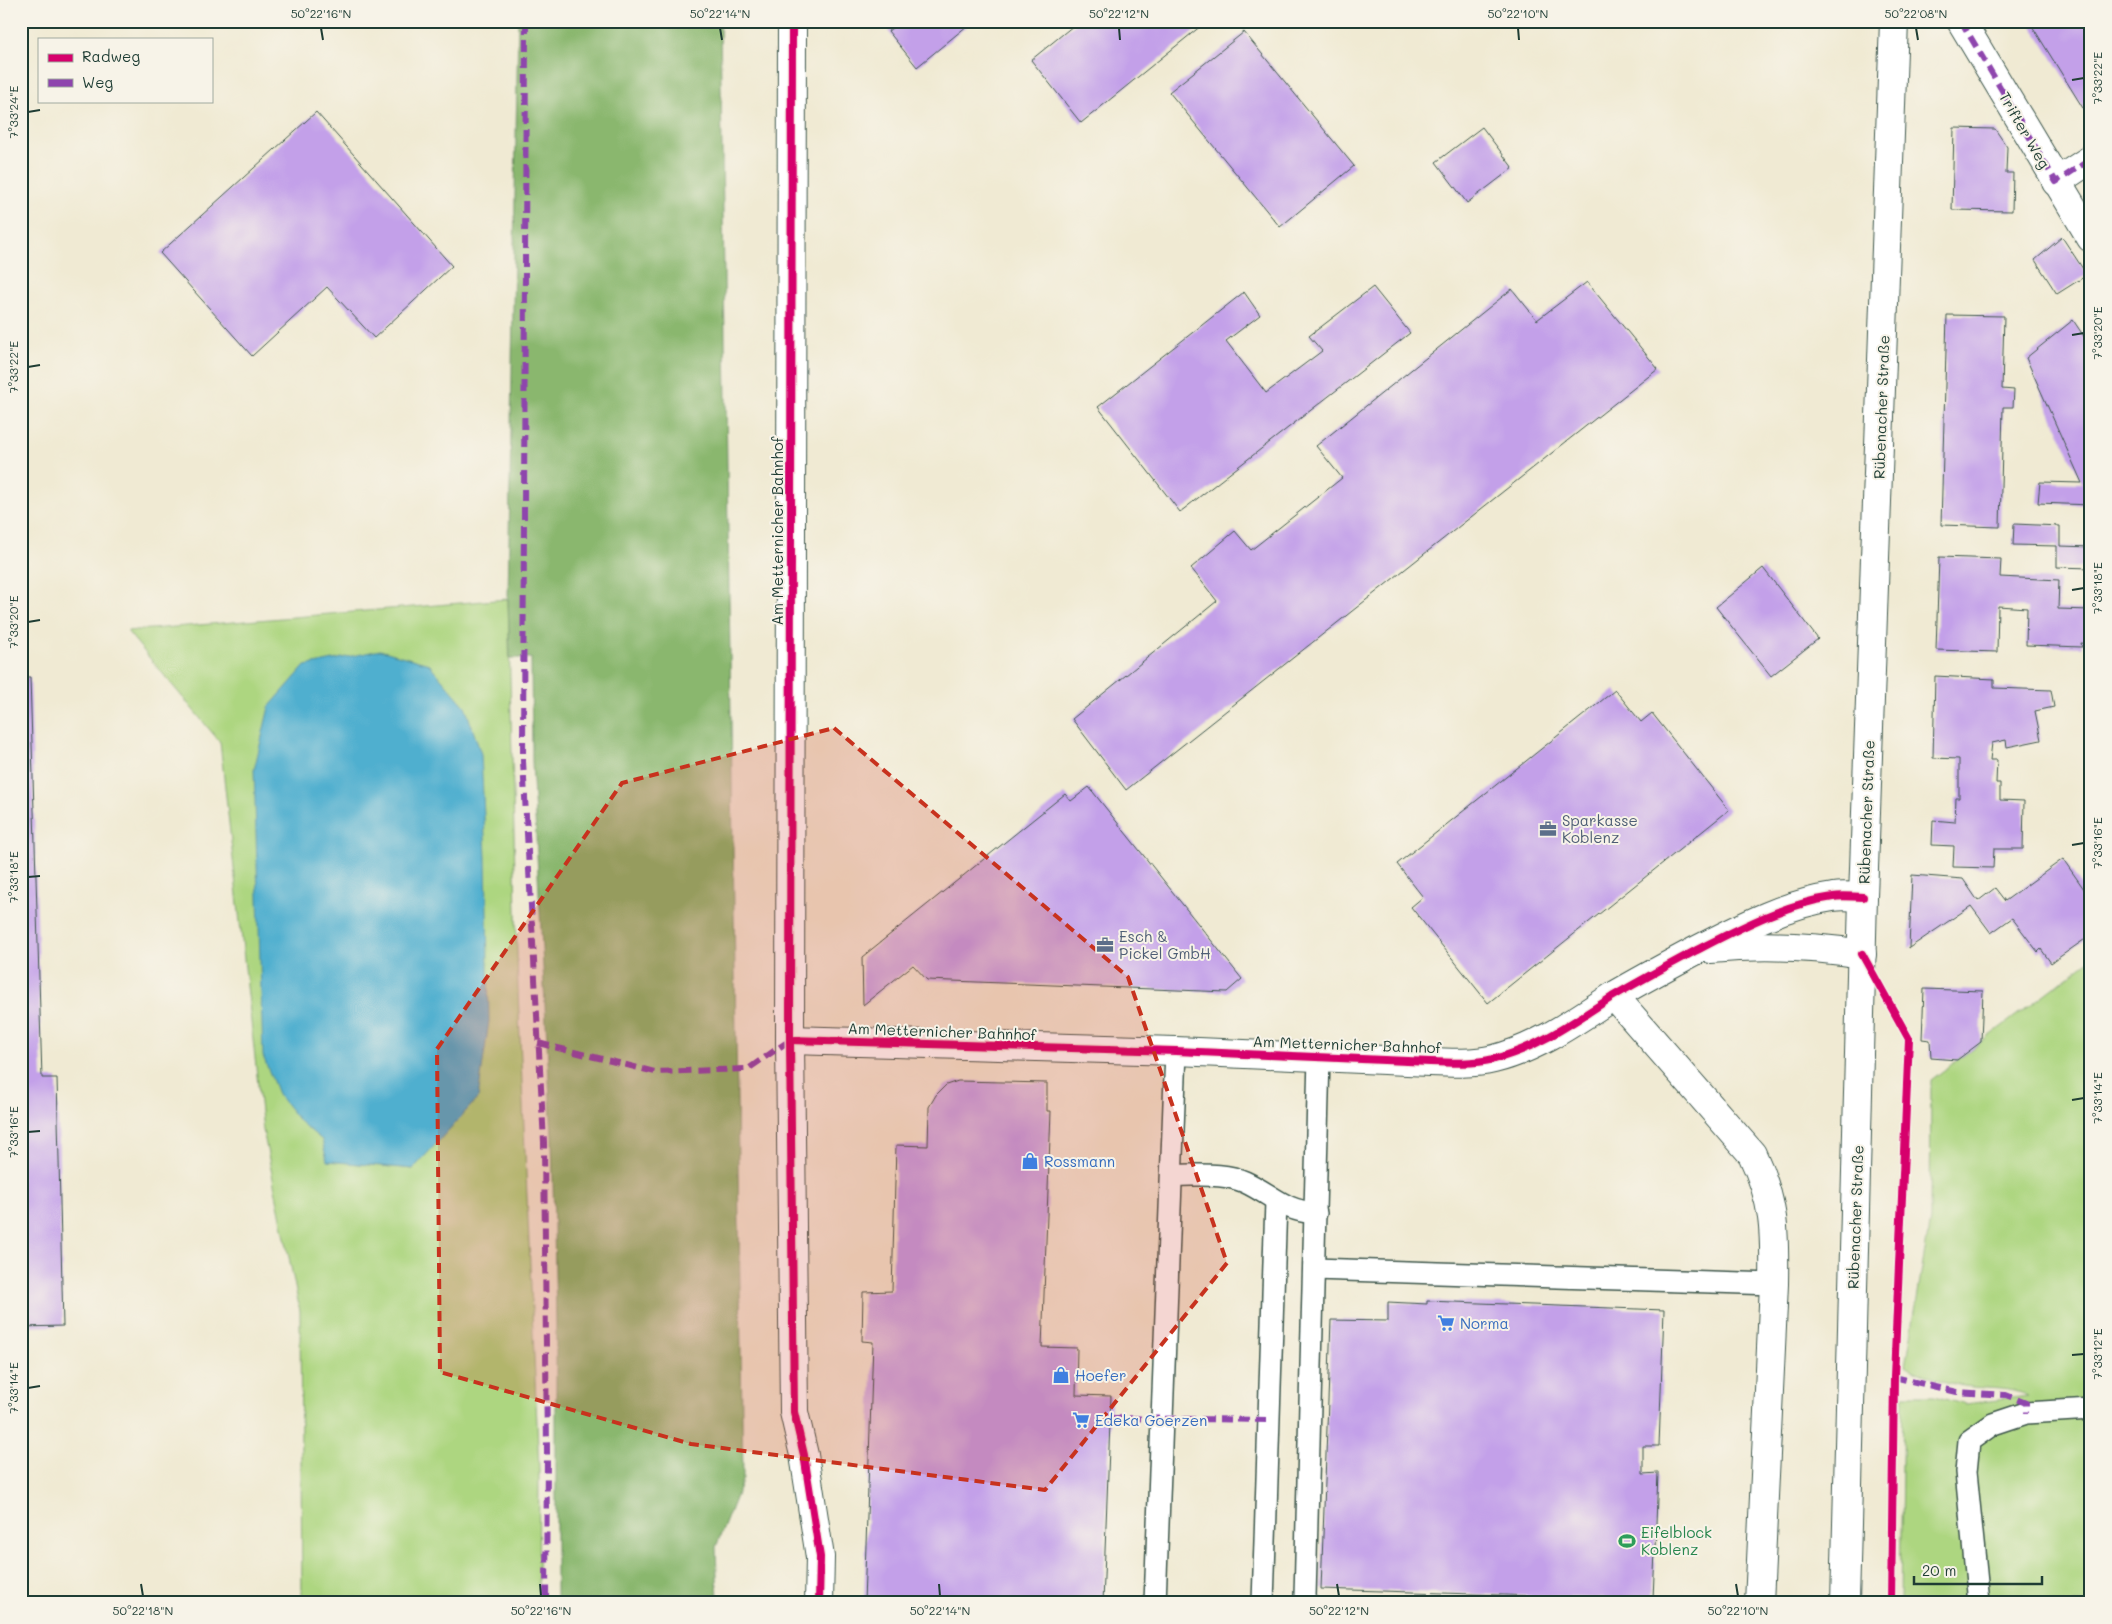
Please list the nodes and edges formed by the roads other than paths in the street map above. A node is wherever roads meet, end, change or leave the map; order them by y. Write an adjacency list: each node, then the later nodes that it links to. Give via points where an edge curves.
1 (792, 21): 11 (street, Am Metternicher Bahnhof)
2 (1894, 21): 7 (street, Rübenacher Straße)
3 (1961, 21): 5 (street, Trifter Weg)
4 (2091, 159): 5 (street)
5 (2056, 182): 6 (street, Trifter Weg)
6 (2091, 238)
7 (1863, 897): 8 (street, Am Metternicher Bahnhof, via 1834,897 1803,904 1729,933); 9 (street, Rübenacher Straße)
8 (1696, 951): 9 (street, Am Metternicher Bahnhof, via 1779,946); 10 (street, Am Metternicher Bahnhof)
9 (1862, 954): 25 (street, Rübenacher Straße)
10 (1614, 996): 13 (street, Am Metternicher Bahnhof, via 1561,1030 1493,1059 1462,1063); 18 (street, via 1752,1154 1765,1181 1773,1212)
11 (790, 1040): 12 (street, Am Metternicher Bahnhof); 20 (street, Am Metternicher Bahnhof, via 794,1412 820,1557)
12 (1176, 1051): 13 (street, Am Metternicher Bahnhof); 14 (lane)
13 (1319, 1057): 16 (lane)
14 (1172, 1175): 15 (lane, via 1225,1176 1245,1182); 21 (lane)
15 (1276, 1201): 16 (lane, via 1298,1212); 22 (lane)
16 (1316, 1213): 17 (lane)
17 (1314, 1269): 18 (lane); 23 (lane)
18 (1774, 1284): 24 (street)
19 (2091, 1409): 26 (lane, via 2026,1413 1993,1424 1969,1441 1966,1472)
20 (820, 1603)
21 (1154, 1603)
22 (1263, 1603)
23 (1307, 1603)
24 (1759, 1603)
25 (1845, 1603)
26 (1979, 1603)

